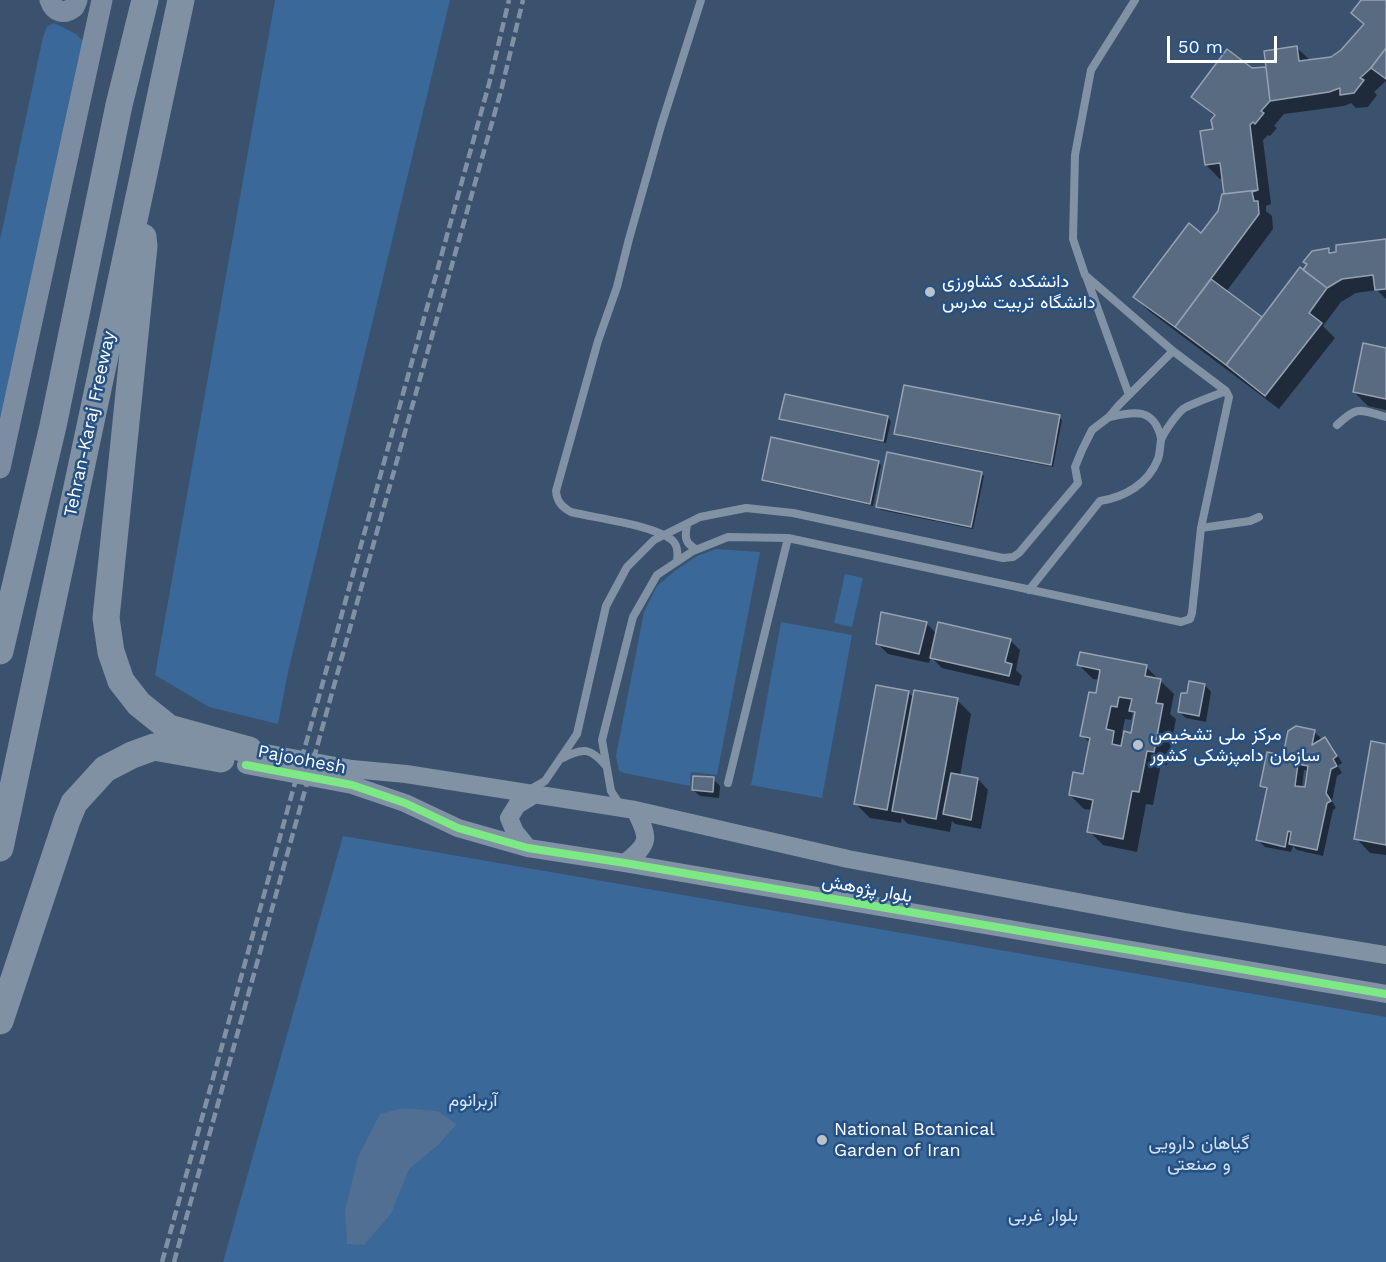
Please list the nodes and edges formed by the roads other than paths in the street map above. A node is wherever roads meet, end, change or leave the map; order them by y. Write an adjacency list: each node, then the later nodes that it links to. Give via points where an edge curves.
1 (50, 0): 7 (main road, via 61,12)
2 (102, 0): 8 (main road)
3 (145, 0): 27 (highway, Tehran-Karaj Freeway)
4 (181, 0): 9 (highway, Tehran-Karaj Freeway)
5 (701, 0): 22 (lane, via 556,491 556,498 571,512)
6 (1135, 0): 10 (lane, via 1091,70 1075,155 1073,239)
7 (75, 4): 8 (main road)
8 (97, 24): 18 (main road)
9 (141, 182): 28 (highway, via 144,246 106,618 111,652 121,681 139,704 169,728); 35 (highway, Tehran-Karaj Freeway)
10 (1085, 275): 11 (lane); 13 (lane)
11 (1173, 351): 12 (lane); 13 (lane)
12 (1226, 391): 17 (lane, via 1183,409); 21 (lane, via 1228,405)
13 (1129, 395): 14 (lane)
14 (1109, 417): 17 (lane, via 1131,412 1145,415 1158,425); 20 (lane, via 1092,430 1082,450 1076,467 1078,483 1013,557 793,513 746,508 700,517)
15 (1386, 417): 16 (lane, via 1359,410)
16 (1337, 425)
17 (1161, 440): 26 (lane, via 1158,459 1146,478 1124,495 1100,501)
18 (0, 468)
19 (1259, 517): 21 (lane)
20 (687, 524): 22 (lane); 24 (lane, via 689,546)
21 (1201, 528): 26 (lane, via 1190,619 1181,622)
22 (664, 535): 25 (lane, via 676,545); 29 (lane, via 627,567 606,606 577,734)
23 (788, 538): 24 (lane, via 728,537); 26 (lane); 32 (lane)
24 (696, 549): 25 (lane)
25 (676, 561): 30 (lane, via 657,575 633,617 602,741)
26 (1029, 590)
27 (0, 651)
28 (247, 757): 31 (street, Pajoohesh); 40 (highway, via 154,747 105,769 74,803)
29 (559, 760): 30 (lane, via 578,750 589,751); 33 (lane)
30 (606, 768): 34 (lane, via 611,791)
31 (352, 777): 33 (street, بلوار پژوهش, via 406,774); 36 (street, بلوار پژوهش, via 458,828)
32 (728, 783)
33 (530, 794): 34 (street, بلوار پژوهش); 36 (street, via 509,818)
34 (629, 810): 37 (street, via 644,828 645,839 641,850); 38 (street, بلوار پژوهش, via 848,859)
35 (0, 848)
36 (528, 848): 37 (street, بلوار پژوهش)
37 (625, 863): 39 (street, بلوار پژوهش)
38 (1386, 955)
39 (1386, 994)
40 (0, 1021)

